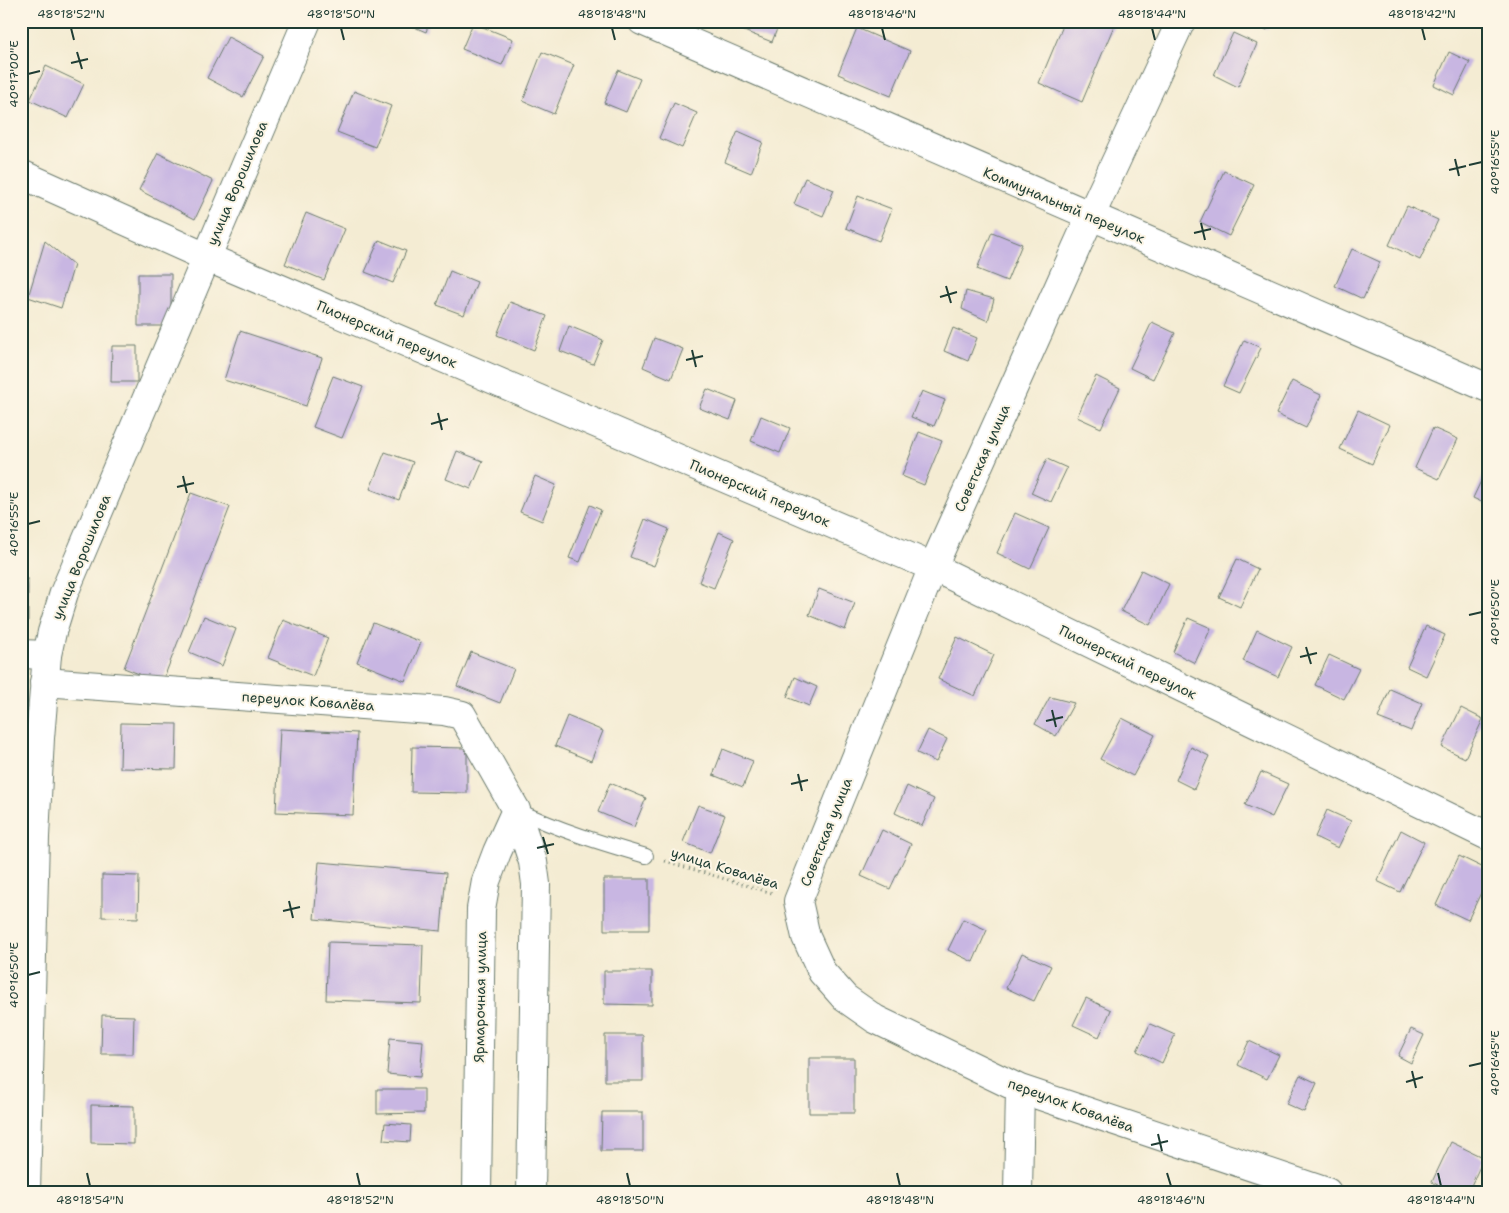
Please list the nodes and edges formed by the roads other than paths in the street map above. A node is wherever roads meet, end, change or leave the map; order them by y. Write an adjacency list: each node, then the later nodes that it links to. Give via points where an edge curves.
1 (307, 21): 6 (street, улица Ворошилова)
2 (642, 21): 5 (street, Коммунальный переулок)
3 (1181, 21): 5 (street, Советская улица)
4 (21, 174): 6 (street, Пионерский переулок)
5 (1090, 217): 7 (street, Коммунальный переулок); 8 (street, Советская улица)
6 (206, 257): 8 (street, Пионерский переулок); 9 (street, улица Ворошилова, via 64,593 52,632)
7 (1488, 388)
8 (933, 567): 12 (street, Пионерский переулок); 14 (street, Советская улица)
9 (34, 654): 10 (street, улица Ворошилова)
10 (44, 682): 11 (street, переулок Ковалёва, via 444,711 462,715); 16 (street, улица Ворошилова, via 35,836)
11 (516, 810): 13 (lane, via 577,836); 17 (street, Ярмарочная улица, via 486,881 482,909); 18 (street, via 533,862 536,884)
12 (1488, 836)
13 (646, 856)
14 (798, 901): 15 (street, переулок Ковалёва, via 806,937 822,972 845,998 875,1019)
15 (1020, 1089): 19 (street); 20 (street, переулок Ковалёва)
16 (26, 1192)
17 (476, 1192)
18 (531, 1192)
19 (1018, 1192)
20 (1327, 1192)

